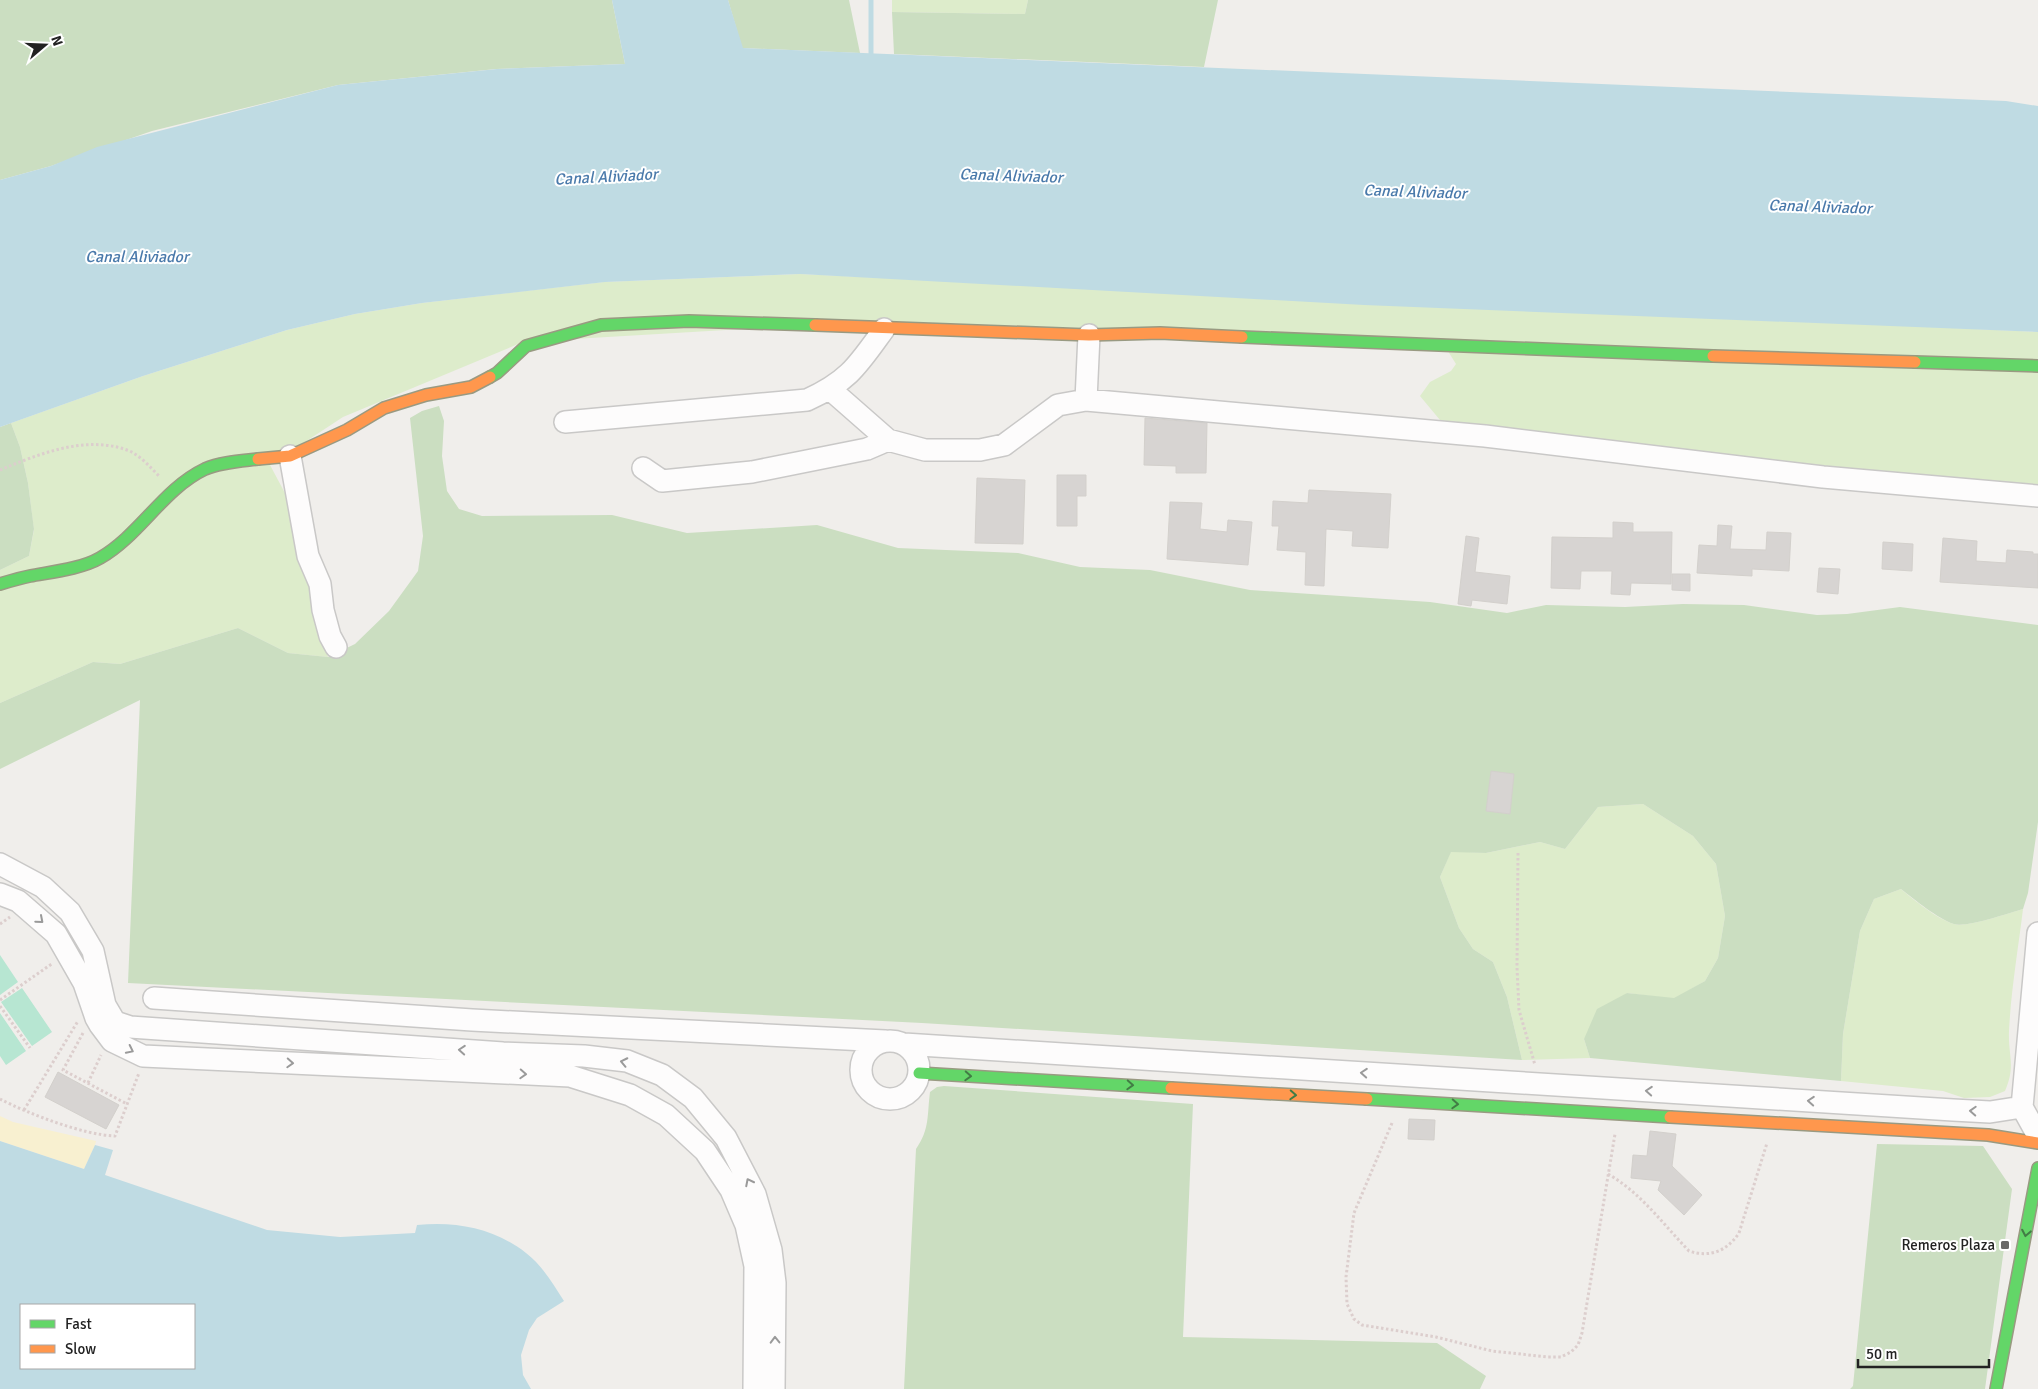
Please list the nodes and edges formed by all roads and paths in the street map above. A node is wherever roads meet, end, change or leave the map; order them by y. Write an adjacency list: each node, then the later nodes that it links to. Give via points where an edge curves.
1 (884, 329): 2 (street); 4 (street, via 856,368); 8 (street, via 689,321 601,325 526,346 497,373 471,387 426,395 384,408 347,430)
2 (1089, 335): 3 (street, via 1160,333); 5 (street)
3 (2038, 366)
4 (830, 390): 6 (street, via 807,400); 7 (street)
5 (1086, 400): 7 (street, via 1058,406 1004,445 980,450 925,450); 12 (street, via 1486,436 1823,477)
6 (565, 422)
7 (888, 440): 9 (street, via 866,449 742,473 662,482)
8 (290, 456): 11 (street, via 238,461 206,469); 14 (street, via 308,556 320,584 323,610)
9 (643, 468)
10 (0, 470): 11 (path, via 56,450 86,444 106,445 129,450 164,481)
11 (181, 484): 13 (street, via 126,539 99,559)
12 (2038, 496)
13 (0, 584)
14 (336, 647)
15 (1518, 853): 35 (path, via 1519,1010)
16 (0, 864): 32 (street, one-way to 16, via 627,1062 584,1056 130,1027 115,1022 105,1005 93,951 70,912 43,887)
17 (0, 894): 26 (street, one-way to 26, via 18,901 56,934 84,983)
18 (13, 915): 19 (path)
19 (0, 924)
20 (2038, 933): 41 (street)
21 (58, 960): 23 (path)
22 (154, 998): 27 (street)
23 (0, 1000)
24 (0, 1006): 28 (path)
25 (80, 1016): 42 (path)
26 (100, 1024): 34 (path, via 85,1029 63,1070); 39 (street, one-way to 39, via 112,1041 143,1056 570,1076)
27 (895, 1043): 31 (street, via 912,1050); 31 (street, via 875,1045 868,1051 861,1070 867,1088 882,1099 901,1098 916,1086); 33 (street, one-way to 27)
28 (30, 1048)
29 (103, 1052): 34 (path)
30 (140, 1069): 40 (path)
31 (920, 1073): 38 (street, one-way to 38)
32 (662, 1075): 39 (street); 44 (street, via 694,1098)
33 (1395, 1075): 35 (street); 38 (street)
34 (88, 1083): 40 (path)
35 (1540, 1084): 37 (street, one-way to 35)
36 (0, 1099): 42 (path)
37 (1779, 1099): 41 (street, one-way to 37, via 1990,1112); 45 (street)
38 (1394, 1100): 43 (street, one-way to 43); 50 (path, via 1392,1124 1354,1213 1346,1277 1347,1304 1354,1319 1362,1325 1436,1337 1492,1351 1548,1357 1560,1357 1571,1352 1578,1345 1582,1333)
39 (641, 1101): 47 (street, via 666,1115)
40 (127, 1104): 42 (path, via 115,1136 98,1136)
41 (2022, 1107): 46 (street)
42 (24, 1110)
43 (1619, 1113): 45 (street); 50 (path)
44 (712, 1121): 47 (street); 52 (street, one-way to 44, via 771,1250 755,1194 726,1138)
45 (1778, 1123): 48 (street, via 1988,1134); 50 (path, via 1764,1147 1739,1233 1733,1242 1713,1254 1690,1250 1640,1197)
46 (2038, 1136)
47 (690, 1138): 51 (street, via 705,1151 731,1190 746,1225 755,1266)
48 (2038, 1143)
49 (2038, 1168): 53 (street, one-way to 53)
50 (1608, 1174)
51 (754, 1389)
52 (774, 1389)
53 (1996, 1389)

